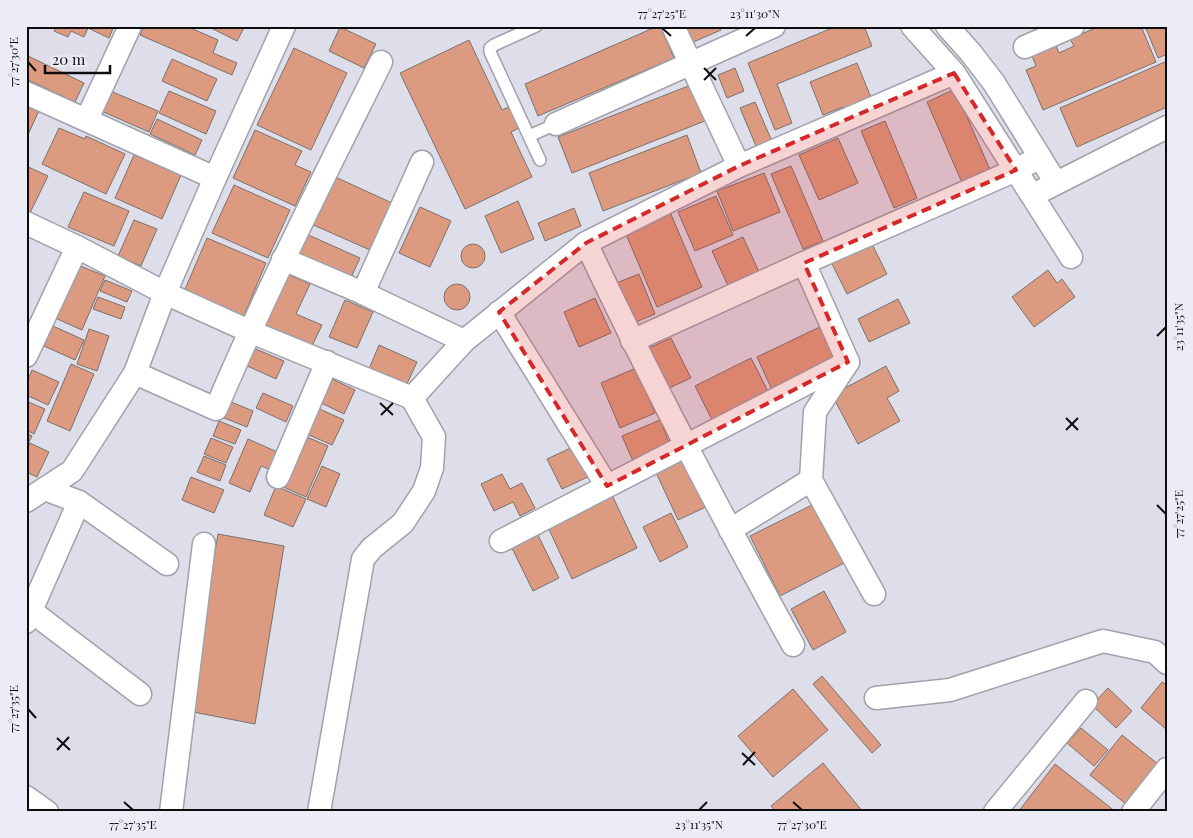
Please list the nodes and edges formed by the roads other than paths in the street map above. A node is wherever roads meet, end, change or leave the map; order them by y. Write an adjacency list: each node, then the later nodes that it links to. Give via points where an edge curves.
1 (130, 26): 14 (street)
2 (284, 26): 23 (street)
3 (536, 26): 17 (lane, via 490,48)
4 (673, 26): 11 (street)
5 (774, 26): 11 (street)
6 (912, 26): 12 (street)
7 (947, 26): 18 (street, via 994,82)
8 (1073, 26): 9 (street)
9 (1026, 46)
10 (381, 62): 30 (street)
11 (691, 64): 15 (street); 21 (street)
12 (954, 73): 21 (street); 22 (street)
13 (26, 93): 14 (street)
14 (87, 119): 23 (street)
15 (556, 124): 17 (lane)
16 (1167, 127): 24 (street)
17 (529, 136): 19 (lane)
18 (1040, 157): 22 (street); 24 (street)
19 (540, 160)
20 (422, 162): 33 (street)
21 (740, 166): 27 (street)
22 (1016, 170): 25 (street); 31 (street)
23 (215, 178): 32 (street)
24 (1056, 183): 25 (street)
25 (1032, 196): 29 (street)
26 (26, 223): 28 (street)
27 (586, 243): 34 (street); 38 (street)
28 (77, 247): 32 (street); 35 (street)
29 (1071, 257)
30 (283, 259): 33 (street); 36 (street)
31 (804, 263): 38 (street); 41 (street)
32 (165, 293): 36 (street); 42 (street)
33 (363, 293): 37 (street)
34 (499, 312): 37 (street); 47 (street)
35 (33, 322): 39 (street)
36 (249, 331): 40 (street); 42 (street, via 216,409)
37 (464, 341): 43 (street)
38 (632, 341): 44 (street)
39 (26, 356)
40 (327, 362): 43 (street); 45 (street)
41 (848, 362): 44 (street); 46 (street, via 815,412)
42 (135, 373): 48 (street, via 72,471)
43 (412, 398): 66 (street, via 434,437 432,468 424,491 403,523 363,559)
44 (687, 445): 47 (street); 51 (street)
45 (278, 477)
46 (811, 480): 51 (street); 55 (street)
47 (607, 486): 52 (street)
48 (45, 489): 49 (street); 50 (street)
49 (26, 502)
50 (79, 502): 54 (street); 56 (street)
51 (730, 530): 57 (street)
52 (501, 541)
53 (204, 544): 64 (street)
54 (167, 564)
55 (874, 594)
56 (29, 617): 59 (street)
57 (793, 645)
58 (1167, 663): 60 (street, via 1155,652 1103,641 950,690)
59 (140, 694)
60 (876, 698)
61 (1086, 701): 67 (street)
62 (1167, 770): 68 (street)
63 (26, 798): 65 (street)
64 (174, 811)
65 (47, 812)
66 (319, 812)
67 (995, 812)
68 (1133, 812)

